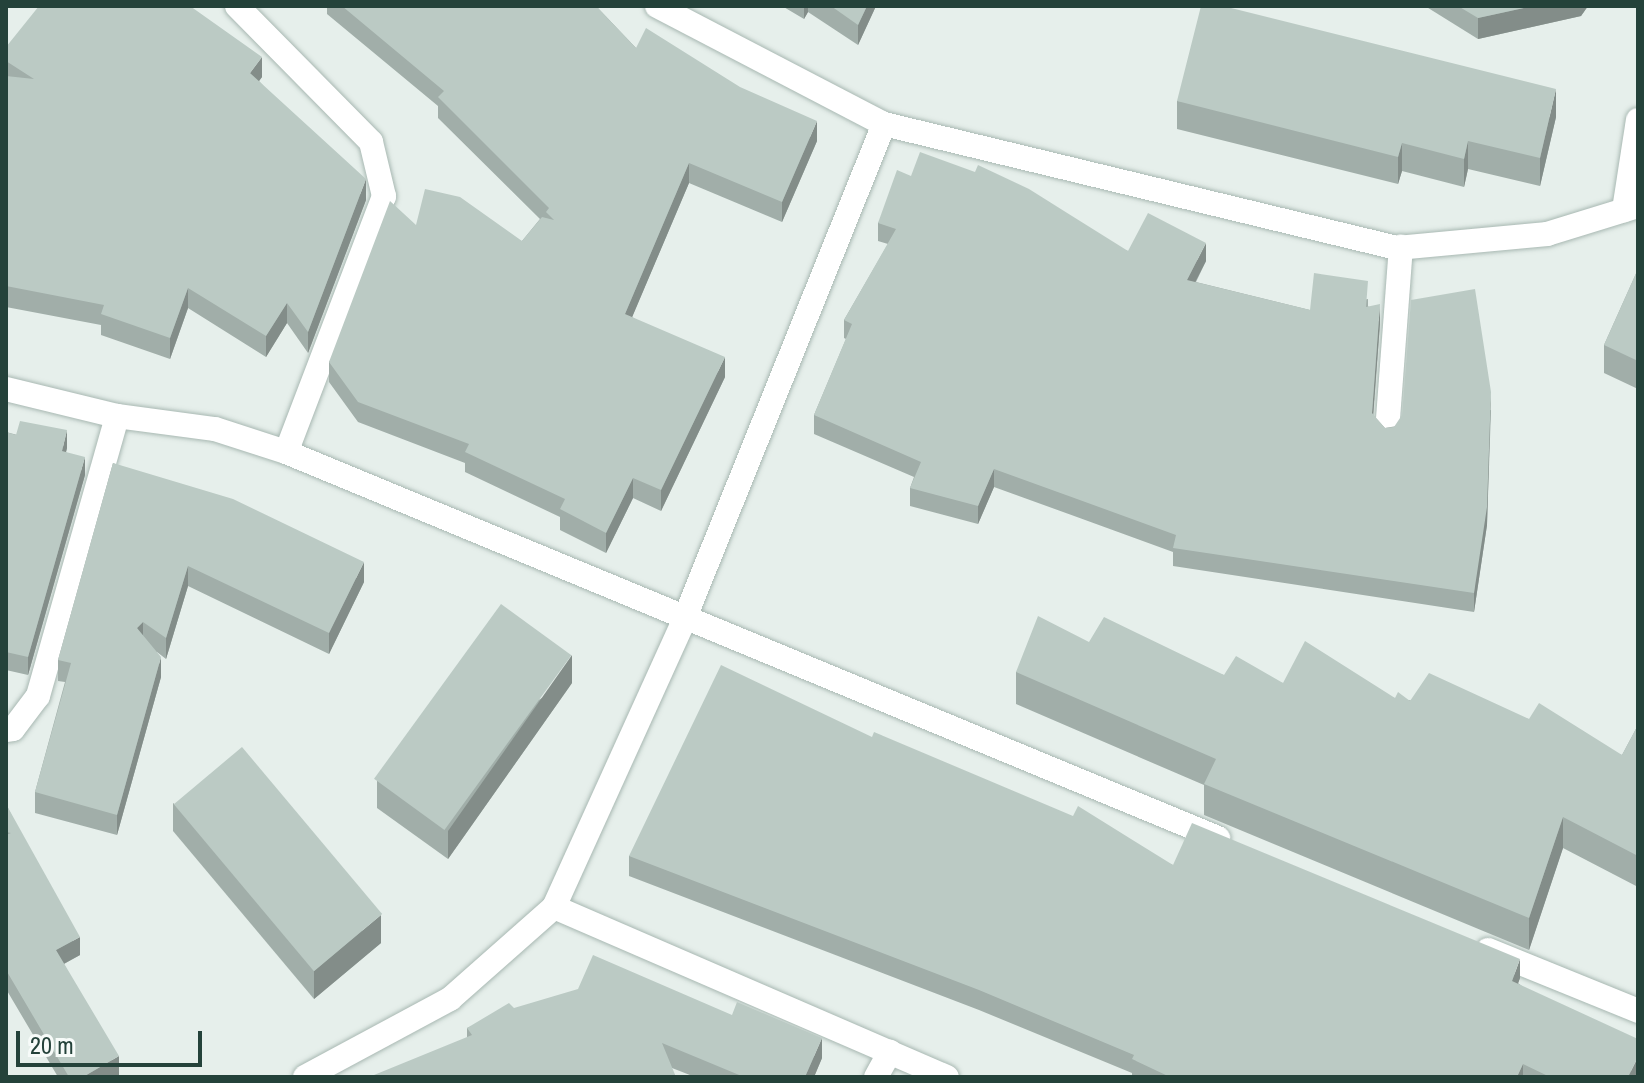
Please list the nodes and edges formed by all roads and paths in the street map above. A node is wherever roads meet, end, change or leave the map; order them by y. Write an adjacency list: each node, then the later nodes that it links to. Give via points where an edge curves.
1 (237, 6): 10 (street, via 371,142 384,196)
2 (657, 6): 4 (street)
3 (1638, 120): 5 (street)
4 (884, 124): 6 (street); 11 (street)
5 (1631, 208): 6 (street, via 1547,234)
6 (1401, 247): 9 (street)
7 (6, 389): 8 (street)
8 (117, 416): 10 (street, via 215,429); 12 (street, via 38,696 13,729)
9 (1387, 432)
10 (286, 452): 11 (street)
11 (684, 620): 13 (street); 14 (street)
12 (6, 730)
13 (1242, 848)
14 (554, 907): 17 (street); 18 (street, via 450,999)
15 (1462, 939): 16 (street)
16 (1638, 1011)
17 (890, 1052): 19 (street); 20 (street)
18 (305, 1077)
19 (876, 1077)
20 (947, 1077)

